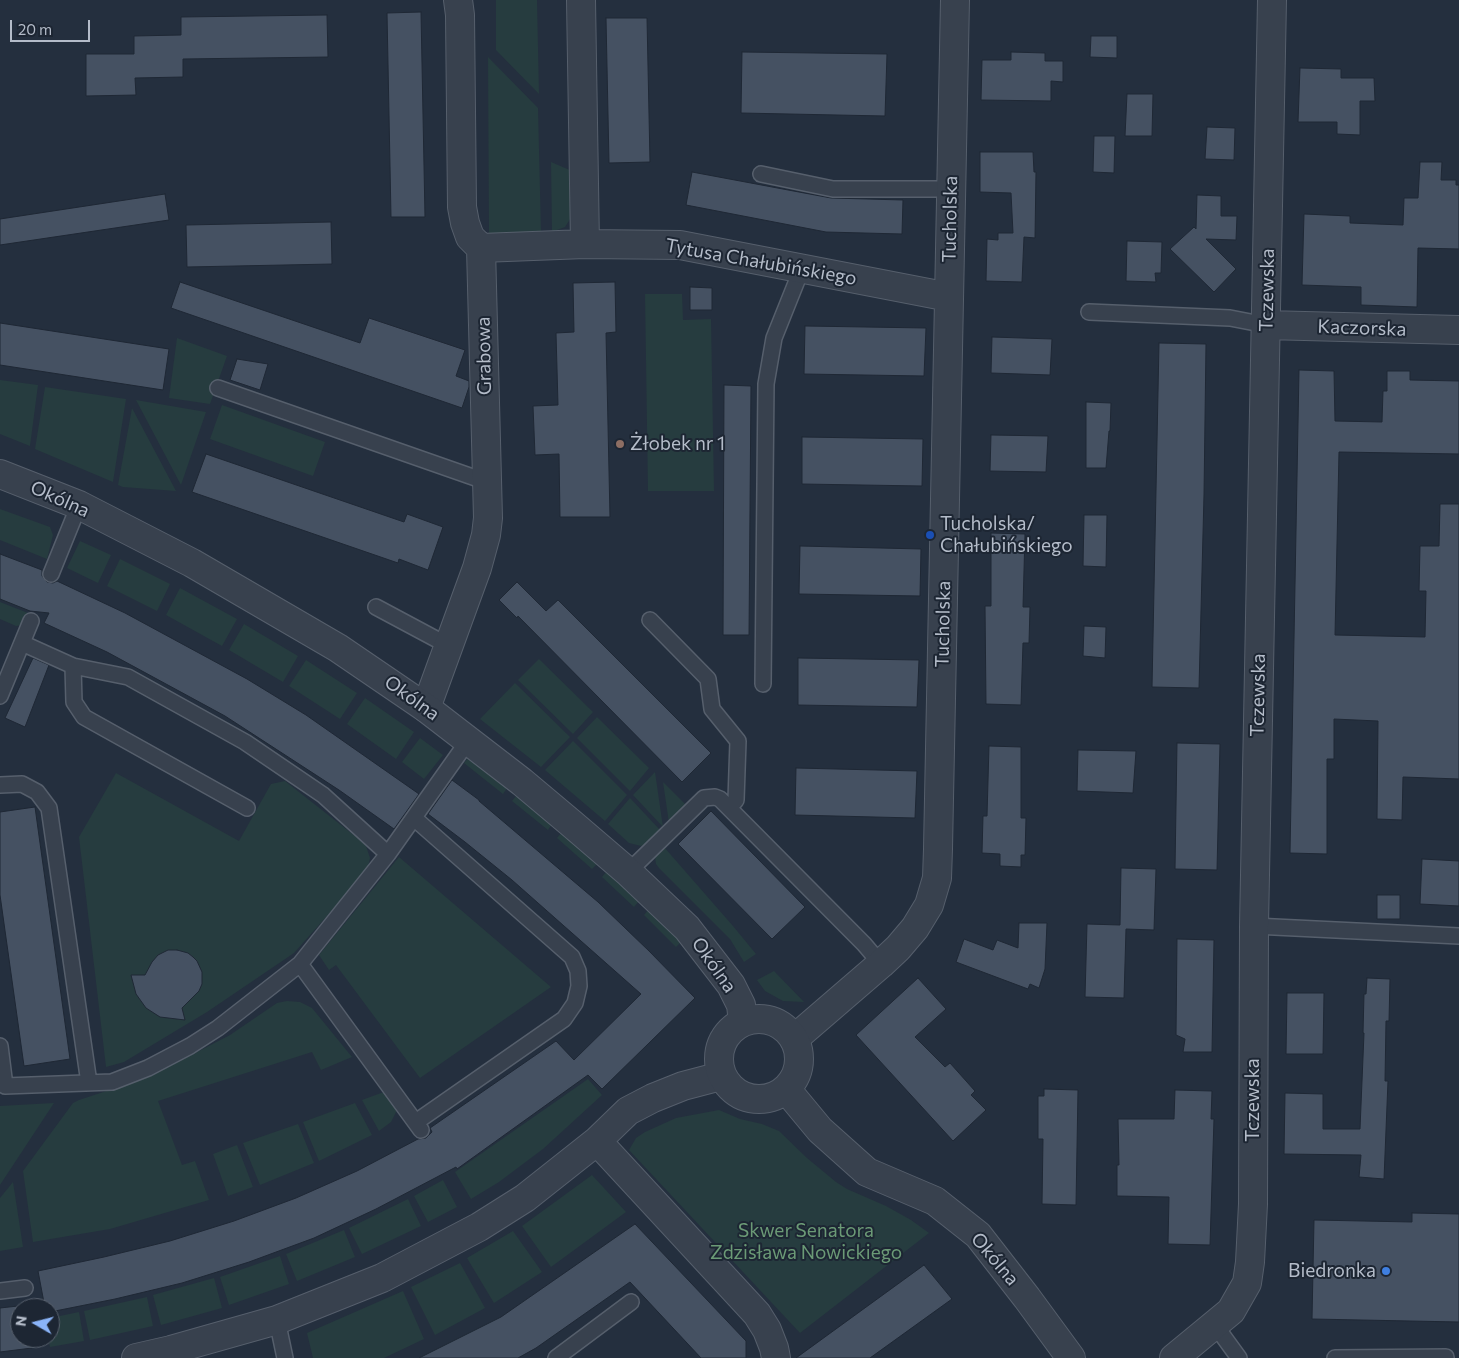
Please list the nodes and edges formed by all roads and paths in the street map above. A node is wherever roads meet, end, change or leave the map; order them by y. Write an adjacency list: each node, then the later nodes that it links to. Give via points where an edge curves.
1 (458, 0): 8 (street, via 462,207 470,237)
2 (581, 0): 7 (street)
3 (955, 0): 6 (street, Tucholska)
4 (1272, 0): 12 (street, Tczewska)
5 (762, 174): 6 (lane, via 833,189)
6 (951, 189): 10 (street, Tucholska)
7 (585, 244): 8 (street, Tytusa Chałubińskiego); 9 (street, Tytusa Chałubińskiego, via 680,245)
8 (481, 248): 16 (street, Grabowa)
9 (802, 268): 10 (street, Tytusa Chałubińskiego); 25 (lane, via 774,338 766,384)
10 (949, 297): 38 (street, Tucholska, via 936,878 929,905 915,928)
11 (1089, 312): 12 (lane, via 1230,318)
12 (1266, 325): 13 (street, Kaczorska); 35 (street, Tczewska)
13 (1459, 330)
14 (218, 388): 16 (lane)
15 (0, 474): 17 (street, Okólna)
16 (487, 482): 23 (street, Grabowa, via 486,536)
17 (79, 506): 18 (lane); 27 (street, Okólna, via 192,563 338,648)
18 (51, 574)
19 (376, 607): 23 (lane)
20 (650, 620): 31 (lane, via 708,679 712,709 738,741 736,800)
21 (31, 621): 22 (lane)
22 (22, 643): 24 (lane); 26 (lane)
23 (448, 646): 27 (street, Grabowa)
24 (73, 666): 30 (lane, via 74,702 84,717); 33 (lane, via 128,677 245,742 323,795)
25 (763, 684)
26 (0, 696)
27 (426, 708): 28 (street, Okólna)
28 (468, 740): 32 (lane); 34 (street, Okólna)
29 (0, 785): 43 (lane, via 22,784 37,792 49,808)
30 (247, 808)
31 (729, 808): 34 (lane, via 720,799 704,798); 38 (lane)
32 (414, 818): 33 (lane); 37 (lane, via 572,958 578,971 579,986 575,1003 564,1019 418,1126)
33 (388, 854): 37 (lane)
34 (628, 872): 39 (street, Okólna, via 687,928 731,985 741,1005)
35 (1254, 926): 36 (lane); 51 (street, Tczewska, via 1250,1262 1247,1283 1240,1298)
36 (1459, 936)
37 (300, 964): 43 (lane, via 190,1046 112,1082)
38 (882, 964): 40 (street, Tucholska)
39 (743, 1022): 40 (street, via 754,1019 771,1021 787,1030); 42 (street, via 724,1038 719,1050)
40 (794, 1039): 45 (street, via 799,1066)
41 (0, 1046): 44 (lane)
42 (721, 1076): 45 (street, via 738,1095 750,1100 770,1098); 46 (street, via 653,1098 628,1111)
43 (88, 1083): 44 (lane)
44 (3, 1086)
45 (786, 1089): 57 (street, Okólna, via 820,1130 867,1172 936,1201 978,1235)
46 (596, 1141): 50 (street, via 525,1198 479,1227 382,1278); 56 (street, via 757,1314 767,1330)
47 (25, 1288): 48 (lane)
48 (0, 1290)
49 (631, 1302): 52 (lane)
50 (277, 1320): 54 (street); 55 (lane)
51 (1215, 1326): 58 (street, Tczewska); 59 (lane)
52 (559, 1357)
53 (1450, 1357): 60 (lane)
54 (136, 1358)
55 (285, 1358)
56 (776, 1358)
57 (1071, 1358)
58 (1174, 1358)
59 (1239, 1358)
60 (1335, 1358)

